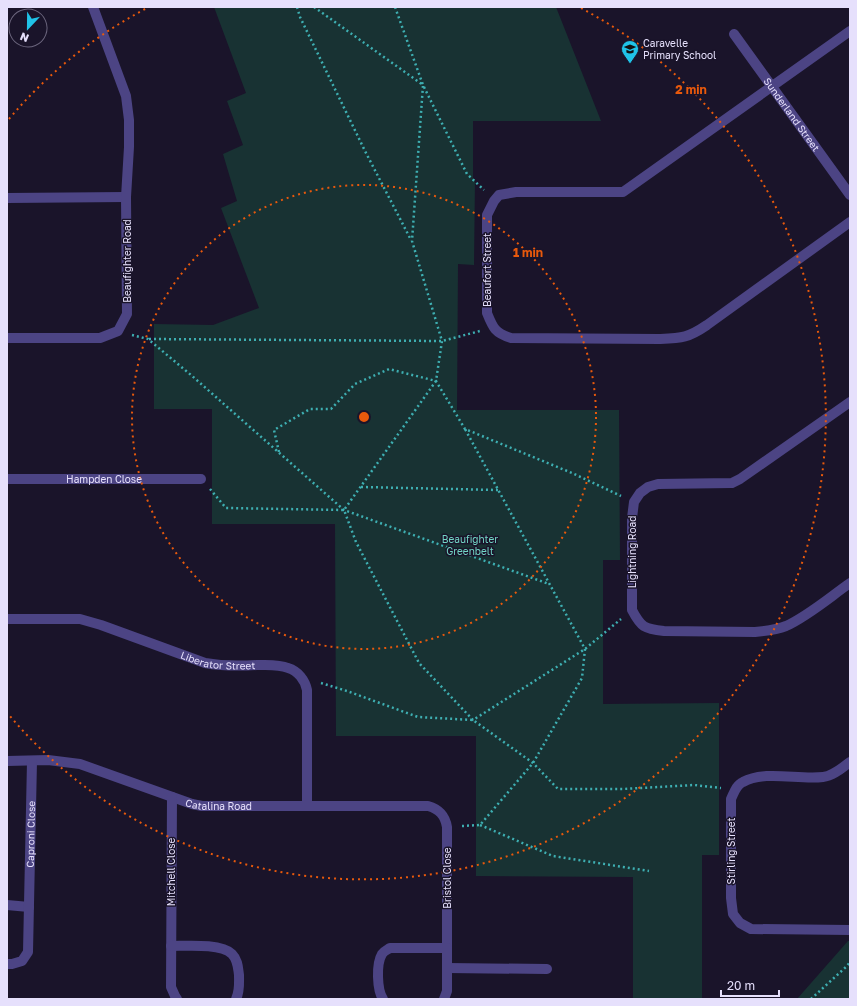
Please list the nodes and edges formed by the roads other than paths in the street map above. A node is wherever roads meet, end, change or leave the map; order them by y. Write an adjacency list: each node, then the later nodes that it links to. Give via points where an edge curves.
1 (93, 7): 6 (street, Beaufighter Road, via 126,96 129,147)
2 (850, 31): 4 (street)
3 (734, 34): 4 (street, Sunderland Street)
4 (771, 86): 5 (street, Sunderland Street); 8 (street, Beaufort Street, via 623,192 516,192 499,195 487,215 486,227 487,313 492,327 500,335 511,338 690,336)
5 (850, 195)
6 (126, 197): 7 (street); 9 (street, Beaufighter Road, via 127,314 118,331 100,338)
7 (7, 198)
8 (850, 222)
9 (7, 338)
10 (850, 402): 13 (street, Lightning Road, via 732,483 658,484 640,493 634,502 632,518 632,610 639,623 653,630 770,631 798,620)
11 (7, 479): 12 (street, Hampden Close)
12 (201, 479)
13 (850, 582)
14 (7, 618): 19 (street, Liberator Street, via 80,619 205,663 220,666 271,665 295,672 301,677 307,690)
15 (7, 761): 16 (street, Catalina Road)
16 (32, 761): 18 (street, Catalina Road, via 80,764); 22 (street, Caproni Close)
17 (850, 762): 23 (street, Stirling Street, via 823,777 759,776 742,782 735,789 731,799 731,898 733,914 740,923 751,928)
18 (172, 797): 19 (street, Catalina Road, via 202,806); 24 (street, Mitchell Close)
19 (307, 806): 20 (street, Catalina Road, via 428,806)
20 (438, 810): 25 (street, Bristol Close, via 442,813 447,827)
21 (7, 905): 22 (street)
22 (29, 907): 26 (street, Caproni Close, via 28,952 22,961)
23 (850, 930)
24 (171, 946): 29 (street, Mitchell Close, via 171,987); 30 (street, via 217,948 232,954 238,968 239,990)
25 (447, 948): 27 (street, Bristol Close); 31 (street, via 385,950 380,959 378,988)
26 (7, 964)
27 (447, 968): 28 (street); 32 (street, Bristol Close, via 447,991)
28 (547, 968)
29 (177, 999)
30 (236, 999)
31 (383, 999)
32 (444, 999)

